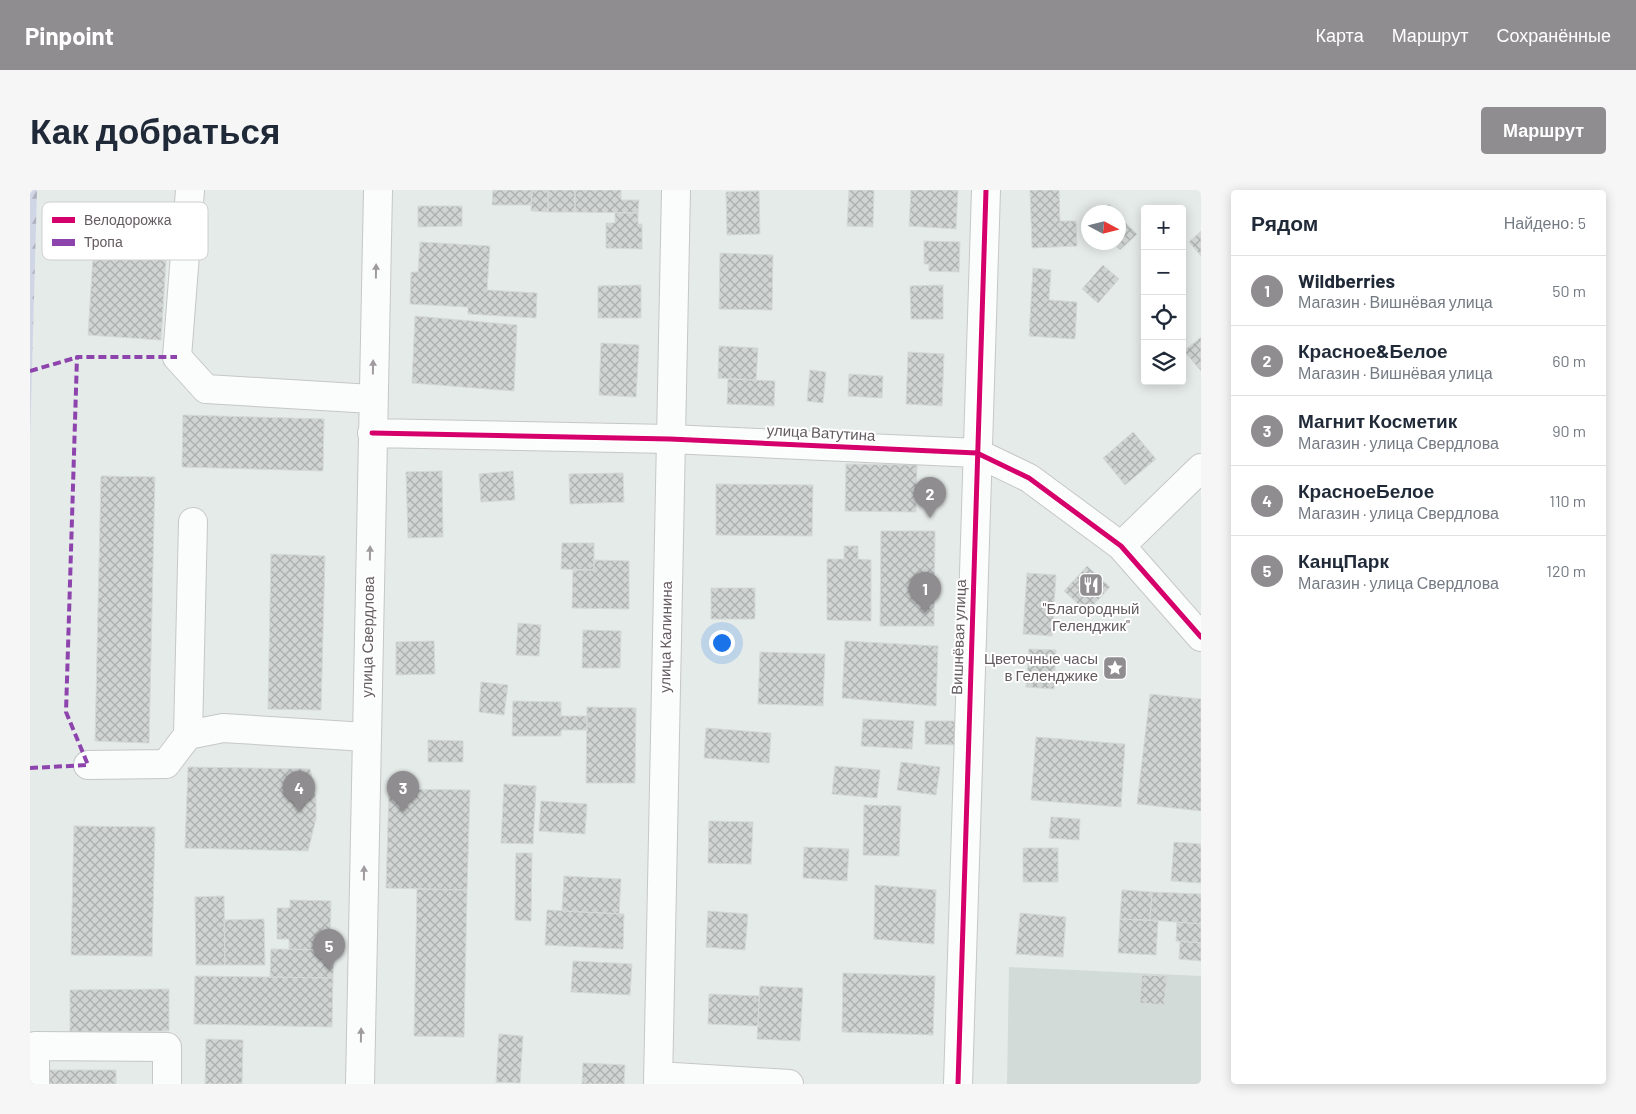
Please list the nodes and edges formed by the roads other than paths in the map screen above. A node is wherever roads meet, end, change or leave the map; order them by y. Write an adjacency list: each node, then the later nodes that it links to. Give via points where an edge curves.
1 (378, 190): 5 (street, улица Свердлова, one-way to 1)
2 (676, 190): 7 (street, улица Калинина)
3 (986, 190): 8 (street, Вишнёвая улица)
4 (185, 260): 5 (street, via 177,357 206,389)
5 (372, 399): 6 (street, улица Свердлова)
6 (372, 433): 7 (street, улица Ватутина); 14 (street, улица Свердлова, one-way to 6)
7 (670, 439): 8 (street, улица Ватутина); 16 (street, улица Калинина)
8 (977, 453): 11 (street, улица Ватутина, via 1029,478); 21 (street, Вишнёвая улица)
9 (1201, 468): 11 (street)
10 (194, 522): 13 (street)
11 (1121, 546): 12 (street, улица Ватутина)
12 (1201, 636)
13 (188, 734): 14 (street, via 224,728); 15 (street, via 166,764)
14 (366, 737): 19 (street, улица Свердлова, one-way to 14)
15 (88, 765)
16 (658, 1080): 20 (street)
17 (35, 1084): 18 (street, via 35,1046 64,1046 167,1047)
18 (166, 1084)
19 (360, 1084)
20 (789, 1084)
21 (958, 1084)

